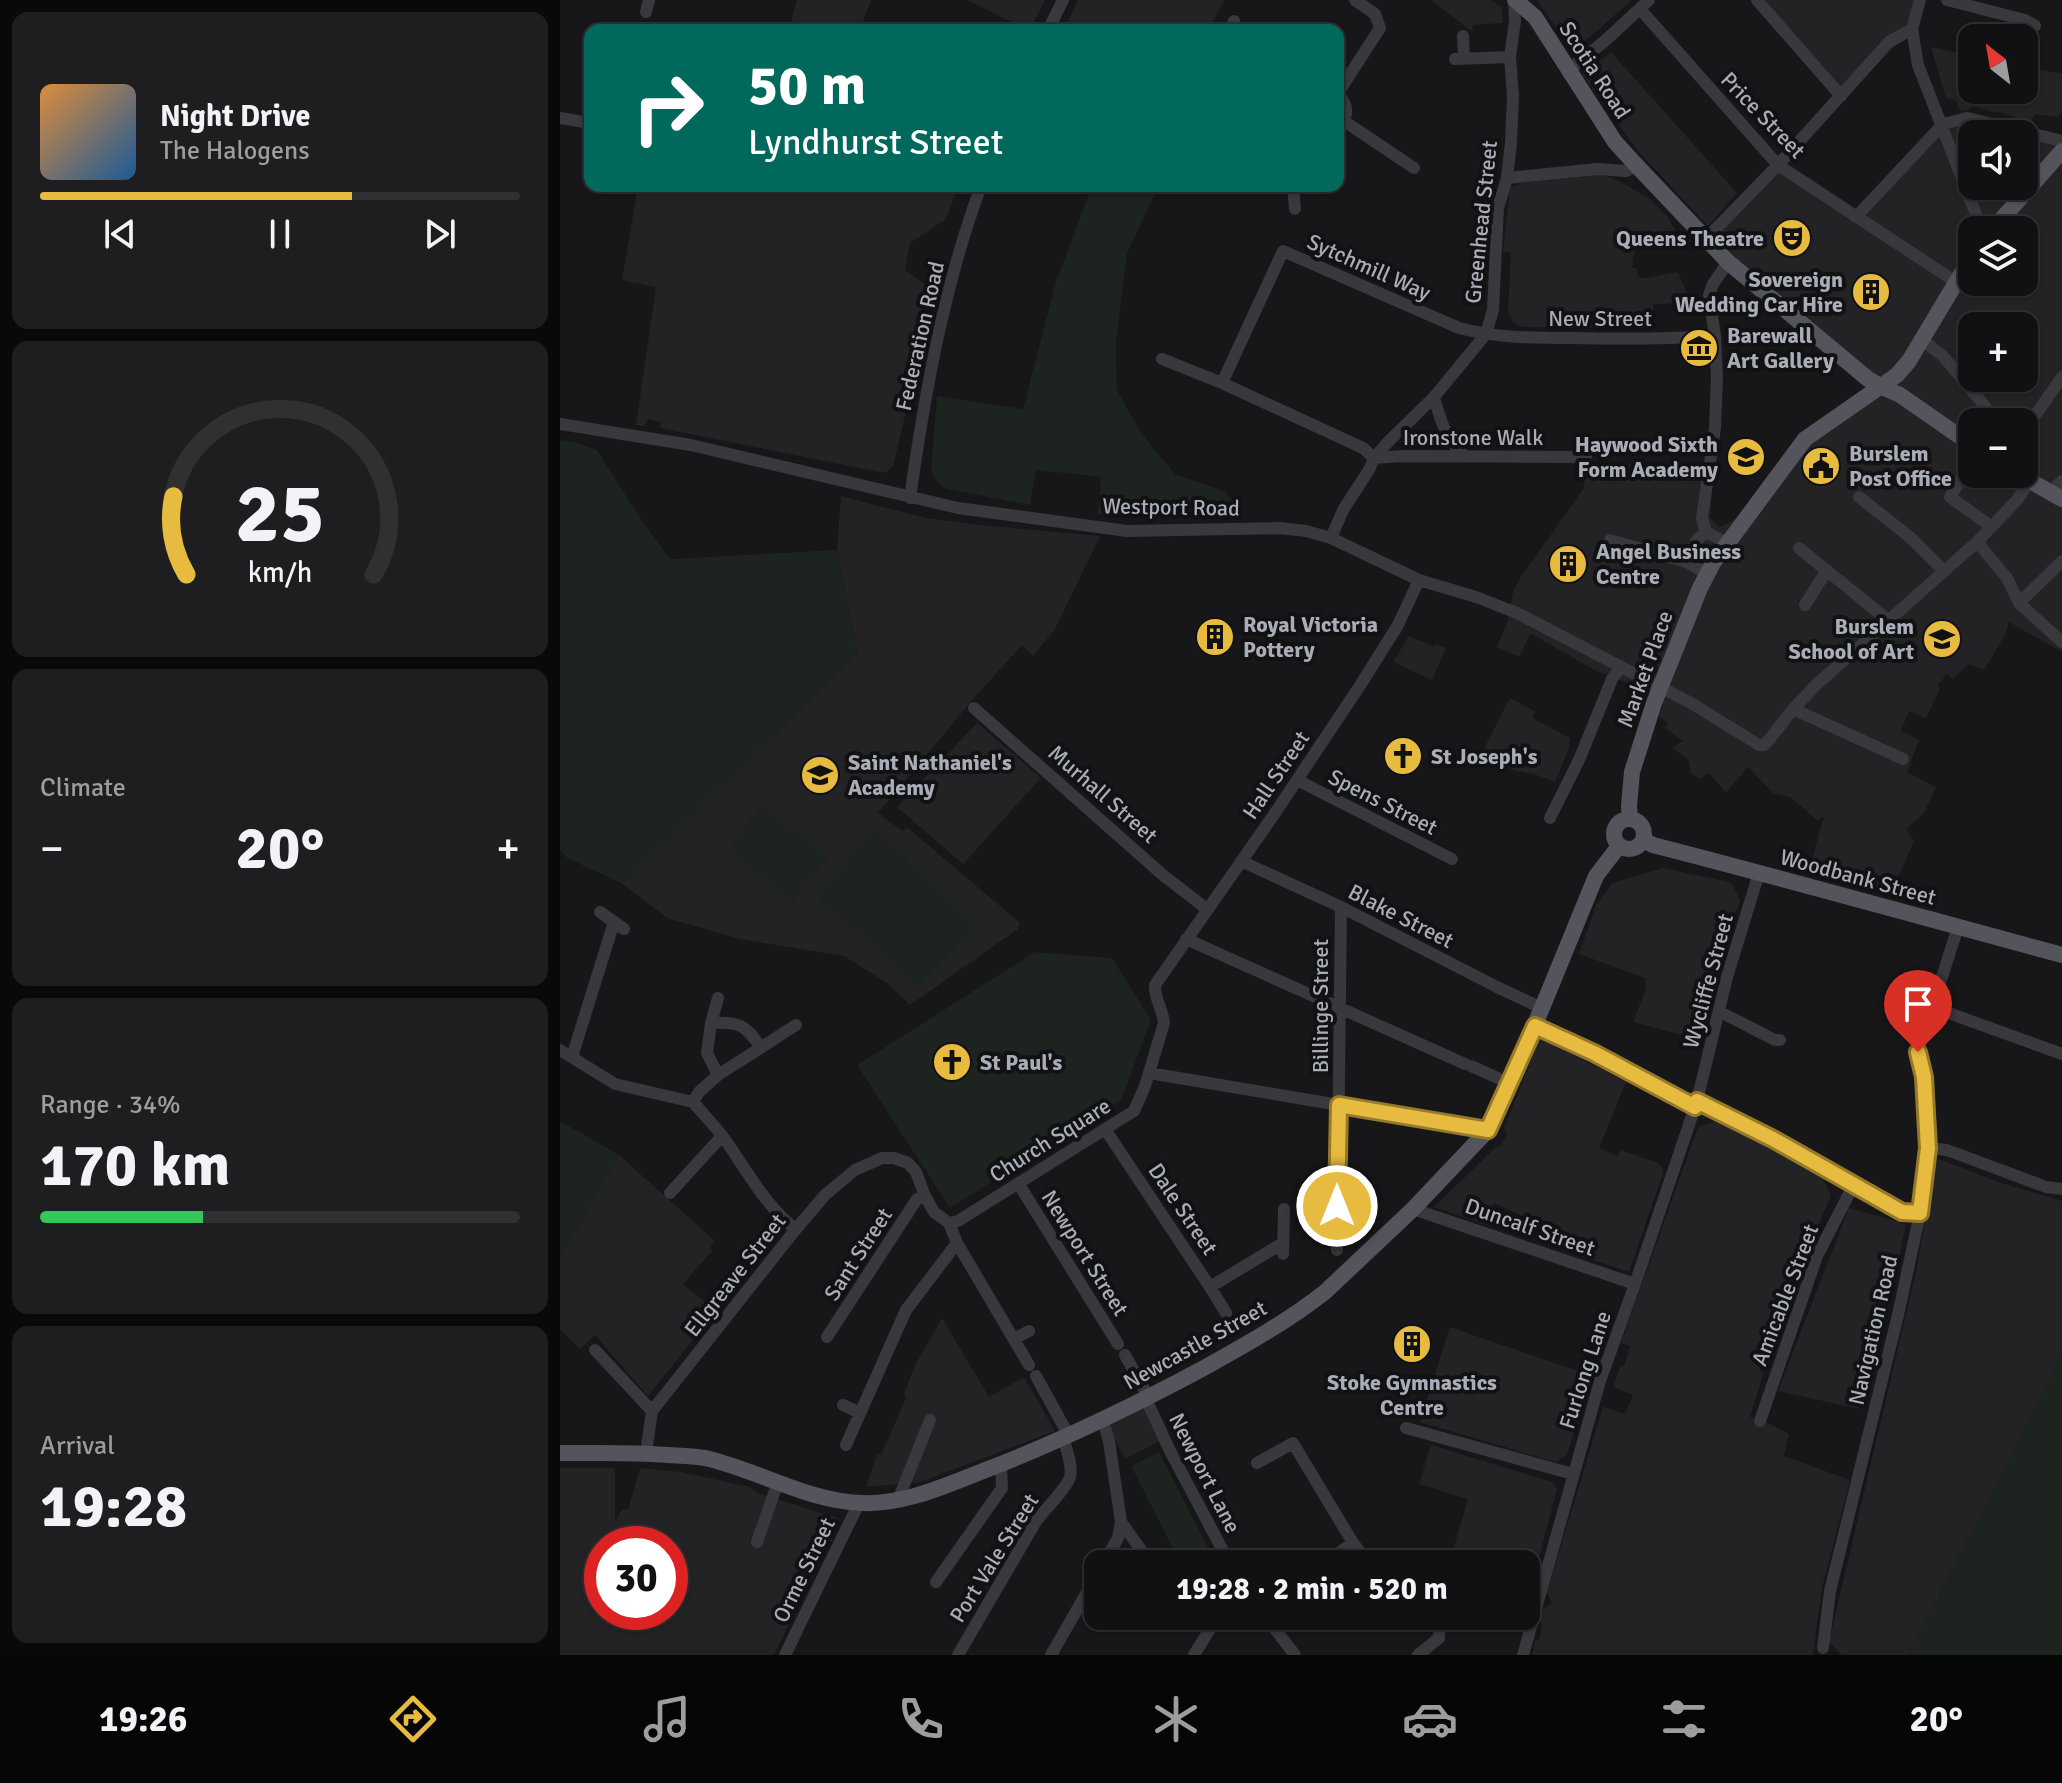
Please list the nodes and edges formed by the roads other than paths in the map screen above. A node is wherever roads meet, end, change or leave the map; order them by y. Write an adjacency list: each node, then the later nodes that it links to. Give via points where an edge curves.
1 (1063, 0): 8 (street)
2 (1355, 0): 14 (street, via 1375,14 1380,28)
3 (1515, 0): 12 (street, Greenhead Street); 13 (main road, Scotia Road, via 1535,17)
4 (1757, 0): 15 (street)
5 (1920, 0): 10 (street)
6 (1947, 0): 9 (street)
7 (1644, 4): 13 (street); 22 (street, Price Street)
8 (1051, 24)
9 (2032, 24)
10 (1912, 29): 15 (street, via 1889,42); 18 (street, via 1918,65)
11 (1463, 36): 12 (street, via 1457,58)
12 (1510, 57): 25 (street, Greenhead Street)
13 (1569, 70): 23 (main road, Scotia Road, via 1615,142)
14 (1344, 85)
15 (1841, 96): 22 (street)
16 (560, 118): 17 (street)
17 (584, 122)
18 (1943, 124): 20 (street, via 1967,118); 29 (street); 31 (street)
19 (1344, 126): 24 (street)
20 (2062, 141)
21 (2062, 151): 30 (main road)
22 (1778, 165): 31 (street, Price Street); 32 (street)
23 (1637, 166): 25 (street); 32 (main road, Scotia Road)
24 (1414, 168)
25 (1507, 178): 36 (street, Greenhead Street, via 1498,208 1493,310)
26 (979, 192): 56 (street, Federation Road, via 935,347)
27 (1294, 192): 28 (street)
28 (1295, 209)
29 (1977, 216)
30 (2002, 216)
31 (1856, 217): 35 (street, Price Street)
32 (1706, 239): 33 (main road, Scotia Road)
33 (1728, 262): 37 (street, via 1709,295); 42 (main road, Scotia Road)
34 (1958, 279): 35 (main road, Market Place)
35 (1956, 282): 38 (main road, Market Place)
36 (1486, 334): 37 (street, New Street); 41 (street, Sytchmill Way, via 1459,328 1283,251); 43 (street, Greenhead Street)
37 (1715, 336): 58 (street, via 1715,428 1702,518)
38 (1922, 340): 42 (main road, Market Place, via 1897,375); 44 (street, via 1943,356)
39 (1162, 359): 41 (street)
40 (2062, 377): 45 (street)
41 (1222, 383): 50 (street, via 1363,448)
42 (1880, 386): 47 (main road, Scotia Road); 62 (main road, Market Place, via 1800,445)
43 (1434, 397): 48 (street, via 1448,438); 50 (street, Greenhead Street)
44 (1986, 408)
45 (2038, 411)
46 (560, 424): 56 (street, Westport Road, via 691,445)
47 (1958, 435)
48 (1464, 455): 49 (street, Ironstone Walk, via 1571,451); 50 (street, Ironstone Walk)
49 (1586, 457)
50 (1374, 458): 59 (street, Greenhead Street)
51 (2038, 483): 54 (main road)
52 (1958, 484): 57 (street, via 1950,497)
53 (2021, 488): 57 (street, via 2017,500)
54 (2058, 491)
55 (1859, 497): 67 (street)
56 (910, 498): 59 (street, Westport Road, via 1127,531 1279,528)
57 (1992, 527): 61 (street)
58 (1706, 532): 62 (street); 65 (street)
59 (1331, 538): 69 (street, Westport Road)
60 (1610, 540): 65 (street)
61 (1977, 542): 67 (street); 70 (street, via 2007,578)
62 (1727, 543): 68 (main road, Market Place)
63 (1799, 548): 66 (street)
64 (2062, 561): 70 (street)
65 (1687, 562): 68 (street)
66 (1827, 570): 71 (street); 72 (street)
67 (1944, 571): 72 (street)
68 (1707, 574): 75 (main road, Market Place)
69 (1419, 580): 74 (street, Westport Road, via 1517,613); 79 (street, Hall Street, via 1398,625)
70 (2019, 603): 73 (street)
71 (1805, 605)
72 (1889, 621): 77 (street)
73 (2062, 642)
74 (1621, 667): 75 (street, Westport Road); 80 (street)
75 (1661, 687): 77 (street, Westport Road, via 1764,745); 81 (main road, Market Place, via 1632,772)
76 (974, 708): 88 (street, Murhall Street)
77 (1793, 709): 78 (street, via 1899,757)
78 (1901, 743)
79 (1297, 780): 84 (street, Spens Street); 85 (street, Hall Street)
80 (1550, 818)
81 (1630, 819): 82 (main road, via 1642,827); 83 (main road, via 1614,829)
82 (1643, 840): 83 (main road, via 1634,849); 86 (main road, Woodbank Street)
83 (1619, 846): 97 (main road, Newcastle Street, via 1596,876)
84 (1452, 859)
85 (1241, 861): 87 (street, Blake Street); 88 (street, Hall Street)
86 (1759, 873): 90 (main road, Woodbank Street); 98 (street, Wycliffe Street)
87 (1341, 907): 95 (street, Billinge Street); 97 (street, Blake Street)
88 (1207, 909): 91 (street, Hall Street)
89 (600, 912): 104 (street, via 619,925)
90 (1958, 927): 92 (main road, Woodbank Street); 96 (street, Navigation Road)
91 (1186, 939): 93 (street, Hall Street); 95 (street)
92 (2062, 955)
93 (1155, 985): 106 (street, Church Square, via 1164,1023)
94 (718, 998): 99 (street)
95 (1340, 1007): 108 (street); 111 (street, Billinge Street)
96 (1932, 1007): 105 (street); 115 (street, Navigation Road, via 1918,1052)
97 (1542, 1008): 101 (main road, Newcastle Street)
98 (1720, 1012): 102 (street); 110 (street, Wycliffe Street)
99 (711, 1023): 103 (street, via 736,1023); 107 (street, via 707,1053)
100 (796, 1025): 103 (street)
101 (1535, 1026): 108 (main road, Newcastle Street); 110 (street)
102 (1780, 1040)
103 (761, 1048): 107 (street)
104 (566, 1054): 109 (street, via 615,1084)
105 (2062, 1054)
106 (1149, 1073): 111 (street); 112 (street, Church Square, via 1134,1111)
107 (718, 1075): 109 (street)
108 (1509, 1083): 113 (main road, Newcastle Street)
109 (693, 1102): 114 (street)
110 (1696, 1104): 118 (street, via 1773,1139); 128 (street, Furlong Lane)
111 (1339, 1105): 113 (street); 127 (street, Billinge Street)
112 (1105, 1129): 116 (street, Church Square); 129 (street, Dale Street)
113 (1488, 1130): 122 (main road, Newcastle Street)
114 (722, 1136): 117 (street); 125 (street, via 775,1210)
115 (1928, 1148): 119 (street); 123 (street, Navigation Road)
116 (1018, 1183): 124 (street, Church Square); 135 (street, Newport Street)
117 (672, 1185)
118 (1853, 1186): 123 (street, via 1902,1212); 141 (street, Amicable Street, via 1817,1256)
119 (2062, 1189)
120 (925, 1196): 124 (street); 125 (street, Ellgreave Street, via 908,1163 882,1158 855,1170); 132 (street, Sant Street, via 917,1199)
121 (1284, 1209): 129 (street, via 1283,1248)
122 (1413, 1209): 128 (street, Duncalf Street); 135 (main road, Newcastle Street, via 1310,1304)
123 (1920, 1213): 166 (street, Navigation Road, via 1830,1591)
124 (949, 1223): 126 (street)
125 (796, 1229): 137 (street, Ellgreave Street)
126 (957, 1243): 133 (street); 138 (street, via 906,1310)
127 (1337, 1250)
128 (1635, 1284): 149 (street, Furlong Lane)
129 (1210, 1287): 130 (street, Dale Street)
130 (1226, 1313)
131 (1029, 1331): 133 (street)
132 (827, 1337)
133 (1014, 1339): 143 (street)
134 (595, 1350): 137 (street)
135 (1147, 1398): 140 (main road, Newcastle Street); 158 (street, Newport Lane)
136 (843, 1405): 138 (street)
137 (652, 1411): 146 (street)
138 (860, 1413): 144 (street)
139 (930, 1420): 151 (street)
140 (1103, 1421): 143 (main road, Newcastle Street); 153 (street)
141 (1760, 1421)
142 (1413, 1435): 149 (street)
143 (1066, 1437): 148 (main road, Newcastle Street); 169 (street, Port Vale Street, via 1070,1478 1043,1510)
144 (846, 1445)
145 (560, 1453): 146 (main road, Newcastle Street)
146 (646, 1453): 150 (main road, Newcastle Street, via 702,1458)
147 (1257, 1463): 155 (street, via 1293,1443)
148 (1001, 1465): 151 (main road, Newcastle Street); 161 (street, via 1002,1488)
149 (1573, 1474): 173 (street, Furlong Lane)
150 (778, 1482): 152 (main road, Newcastle Street); 154 (street)
151 (898, 1500): 152 (main road, Newcastle Street)
152 (859, 1503): 168 (street, Orme Street)
153 (1121, 1522): 156 (street); 157 (street)
154 (757, 1542)
155 (1353, 1543): 159 (street); 160 (street)
156 (1111, 1550)
157 (1141, 1550)
158 (1223, 1550)
159 (1343, 1550)
160 (1358, 1550)
161 (936, 1582)
162 (1084, 1597): 170 (street)
163 (1209, 1630): 171 (street)
164 (1274, 1630): 167 (street)
165 (1439, 1630): 172 (street, via 1439,1638)
166 (1823, 1648)
167 (1287, 1652)
168 (785, 1655)
169 (958, 1655)
170 (1051, 1655)
171 (1194, 1655)
172 (1418, 1655)
173 (1523, 1655)

